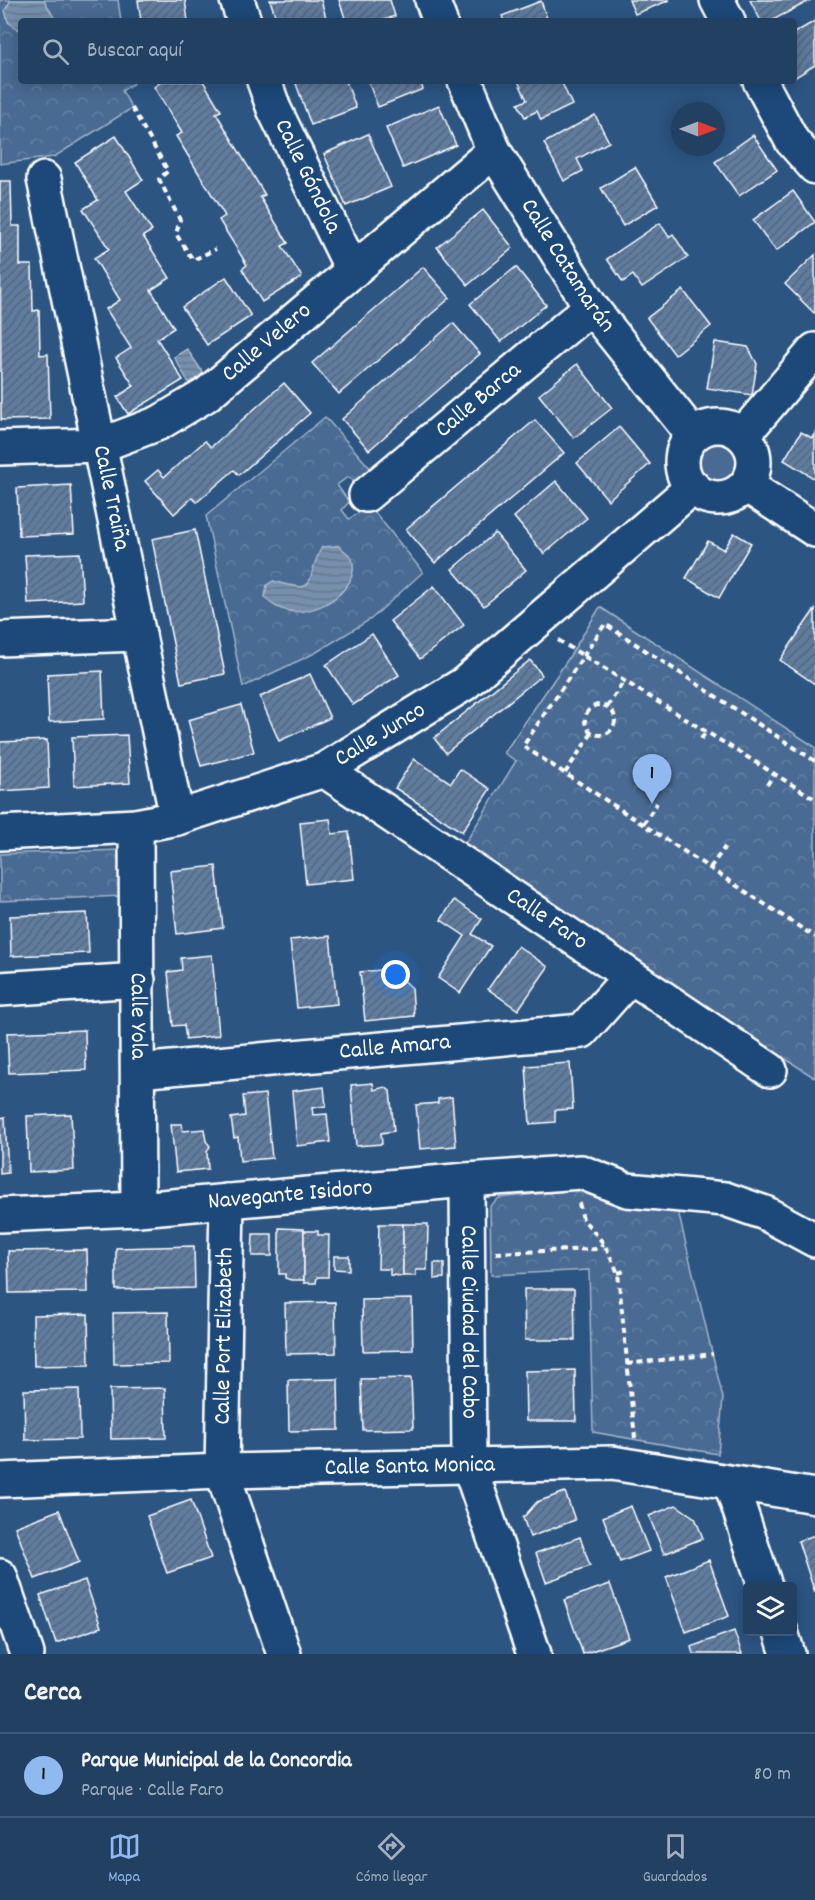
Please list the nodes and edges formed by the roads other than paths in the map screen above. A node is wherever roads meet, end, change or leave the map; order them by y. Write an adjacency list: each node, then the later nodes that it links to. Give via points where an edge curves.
1 (237, 0): 4 (street)
2 (432, 0): 5 (street)
3 (717, 0): 6 (street)
4 (243, 18)
5 (439, 18)
6 (726, 18)
7 (265, 84): 13 (street, Calle Góndola)
8 (466, 84): 10 (street, Calle Catamarán)
9 (762, 84): 11 (street, via 792,141)
10 (494, 151): 13 (street, Calle Velero); 14 (street, Calle Catamarán)
11 (815, 167)
12 (44, 179): 18 (street, Calle Traiña)
13 (353, 271): 18 (street, Calle Velero, via 206,395 159,423)
14 (591, 307): 16 (street, Calle Catamarán); 22 (street, Calle Barca)
15 (815, 350): 17 (street)
16 (693, 435): 17 (street, via 713,426 724,426); 21 (street, via 683,456 683,467)
17 (743, 435): 20 (street, via 754,454 752,476)
18 (101, 445): 19 (street, Calle Velero); 24 (street, Calle Traiña)
19 (0, 448)
20 (746, 485): 21 (street, via 726,497 703,494); 23 (street)
21 (693, 487): 26 (street, Calle Junco, via 464,684)
22 (366, 495)
23 (815, 530)
24 (139, 634): 25 (street); 27 (street, Calle Traiña)
25 (0, 639)
26 (324, 770): 27 (street, Calle Junco); 30 (street, Calle Faro)
27 (177, 818): 28 (street, Calle Junco)
28 (136, 825): 29 (street, Calle Junco); 31 (street, Calle Yola)
29 (0, 833)
30 (629, 978): 33 (street, Calle Faro); 34 (street, Calle Amara, via 582,1031)
31 (138, 980): 32 (street); 34 (street, Calle Yola)
32 (0, 990)
33 (770, 1070)
34 (138, 1071): 37 (street, Calle Yola)
35 (467, 1180): 36 (street, Navegante Isidoro); 39 (street, Navegante Isidoro, via 576,1173 627,1190 724,1199 765,1213); 40 (street, Calle Ciudad del Cabo)
36 (227, 1201): 37 (street, Navegante Isidoro); 41 (street, Calle Port Elizabeth)
37 (138, 1209): 38 (street, Navegante Isidoro)
38 (0, 1215)
39 (815, 1240)
40 (468, 1465): 41 (street, Calle Santa Monica); 43 (street, Calle Santa Monica, via 612,1463); 50 (street, Calle Ciudad del Cabo)
41 (222, 1471): 42 (street, Calle Santa Monica); 49 (street, Calle Port Elizabeth)
42 (0, 1480)
43 (730, 1484): 44 (street, Calle Santa Monica); 46 (street)
44 (815, 1496)
45 (0, 1576): 48 (street)
46 (763, 1582)
47 (782, 1636): 51 (street)
48 (27, 1654)
49 (284, 1654)
50 (534, 1654)
51 (788, 1654)

